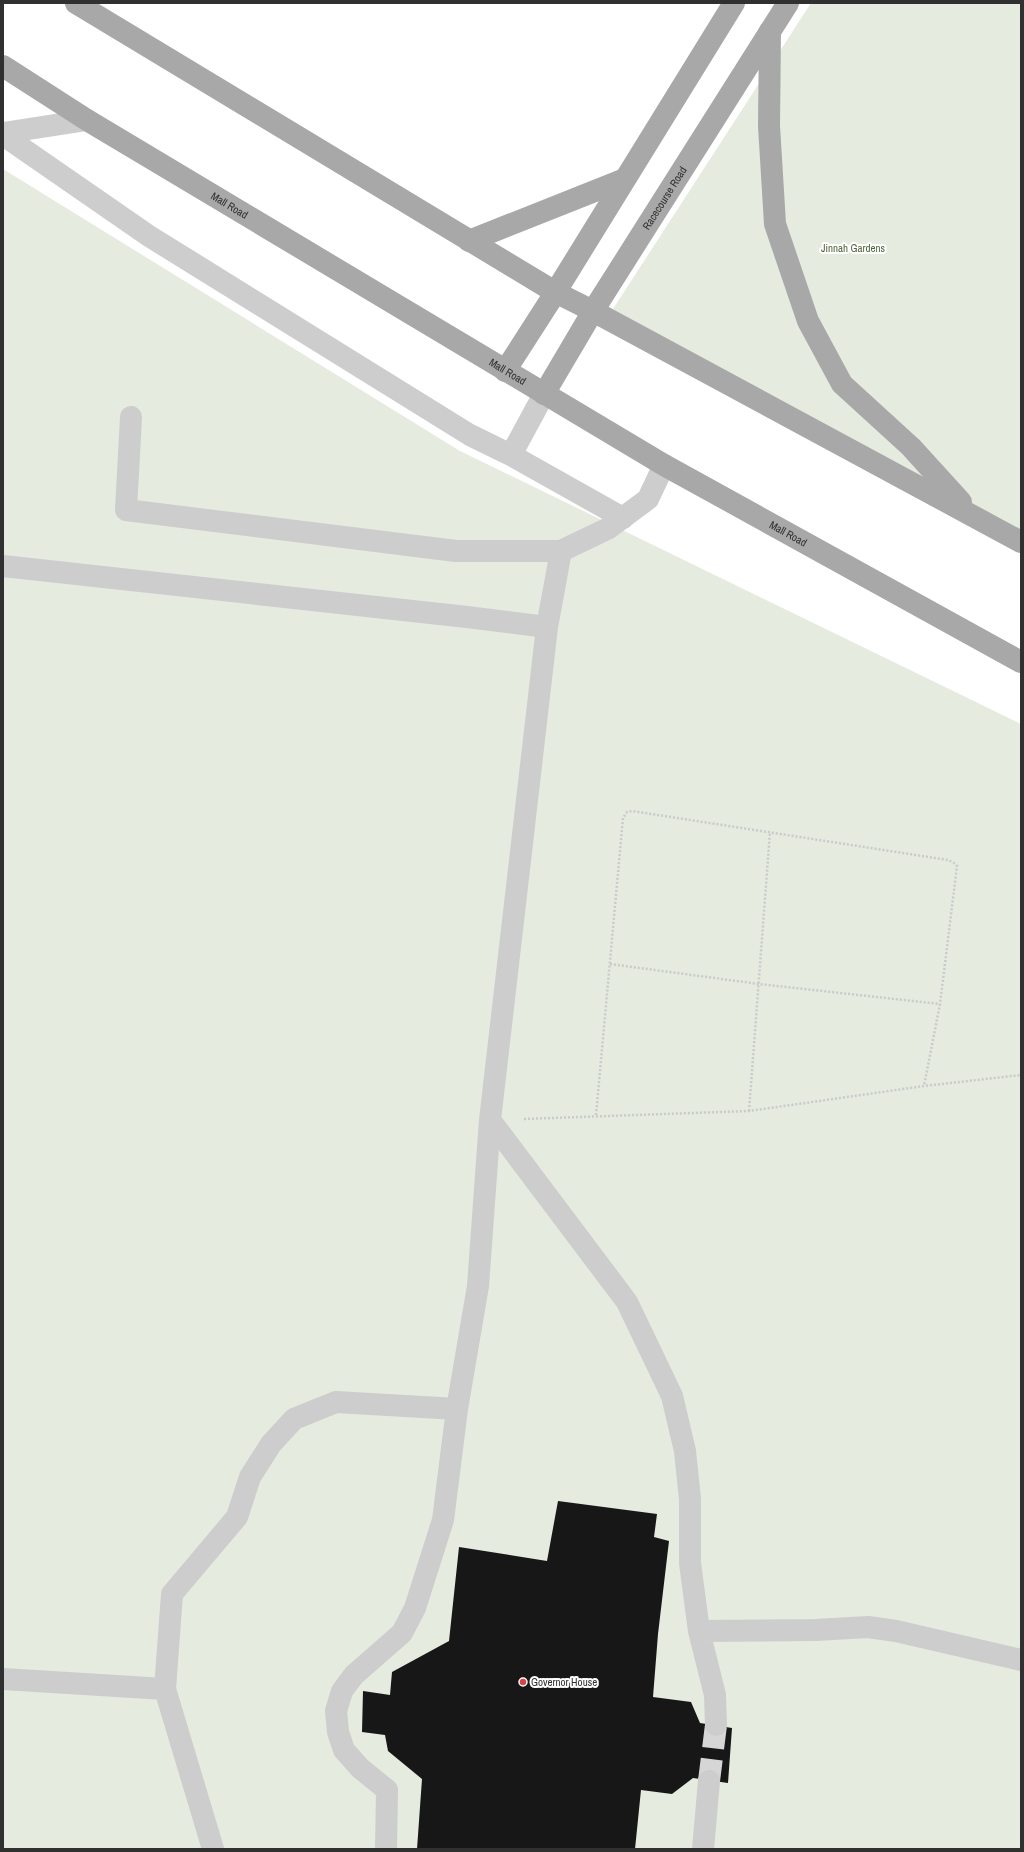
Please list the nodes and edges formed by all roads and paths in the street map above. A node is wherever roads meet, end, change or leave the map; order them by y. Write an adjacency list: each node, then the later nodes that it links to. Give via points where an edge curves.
1 (76, 3): 9 (main road)
2 (734, 3): 8 (main road)
3 (788, 3): 4 (main road, Racecourse Road)
4 (770, 31): 11 (main road, Racecourse Road); 17 (main road, via 769,126 775,224 808,321 842,384 911,447)
5 (3, 66): 6 (main road, Mall Road)
6 (87, 120): 7 (street); 12 (main road, Mall Road)
7 (3, 134): 15 (street, via 149,236 470,435)
8 (625, 179): 9 (main road); 10 (main road)
9 (469, 241): 10 (main road)
10 (555, 292): 11 (main road); 12 (main road)
11 (593, 311): 13 (main road, Racecourse Road); 17 (main road)
12 (505, 371): 13 (main road, Mall Road)
13 (544, 394): 15 (street); 16 (main road, Mall Road)
14 (131, 417): 20 (street, via 126,510 456,551)
15 (511, 455): 18 (street)
16 (664, 465): 18 (street, via 648,499); 23 (main road, Mall Road)
17 (972, 514): 19 (main road)
18 (623, 518): 20 (street, via 609,528)
19 (1021, 542)
20 (561, 551): 22 (street)
21 (3, 566): 22 (street)
22 (547, 627): 32 (street)
23 (1021, 662)
24 (770, 832): 25 (path, via 627,812 623,818); 26 (path); 27 (path, via 948,860 957,866)
25 (610, 964): 26 (path); 31 (path)
26 (759, 984): 27 (path); 30 (path)
27 (940, 1004): 29 (path)
28 (1021, 1075): 29 (path)
29 (924, 1086): 30 (path)
30 (749, 1111): 31 (path)
31 (596, 1115): 32 (path)
32 (490, 1120): 33 (street, via 478,1286); 34 (street, via 627,1302 672,1396 685,1451 690,1499 690,1563)
33 (457, 1409): 37 (street, via 336,1402 294,1419 270,1444 250,1477 237,1518 172,1594); 41 (street, via 442,1520 415,1608 402,1633 354,1675 342,1692 336,1711 338,1732 344,1750 360,1768 387,1790)
34 (699, 1631): 35 (street, via 868,1627); 38 (street, via 715,1694)
35 (1021, 1660)
36 (3, 1679): 37 (street)
37 (165, 1689): 40 (street)
38 (716, 1725)
39 (709, 1780): 42 (street)
40 (213, 1849)
41 (386, 1849)
42 (703, 1849)

